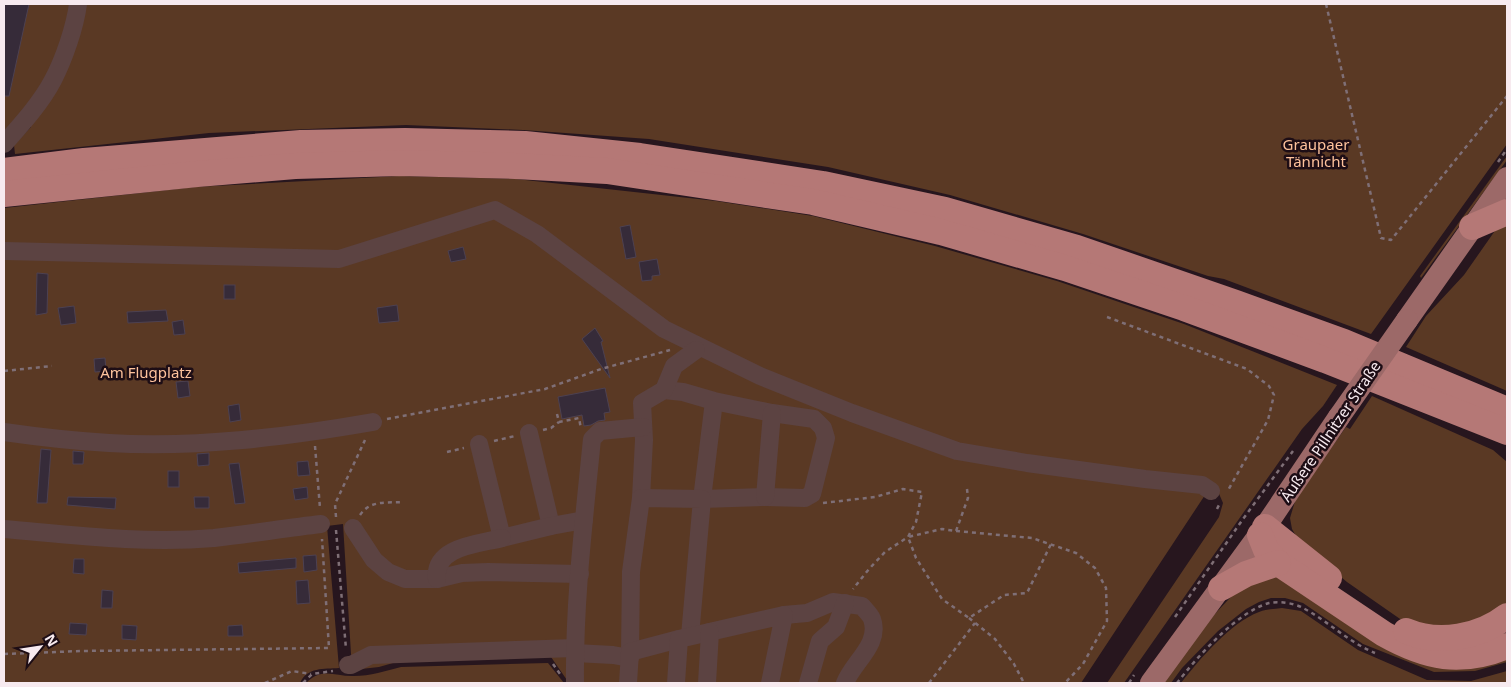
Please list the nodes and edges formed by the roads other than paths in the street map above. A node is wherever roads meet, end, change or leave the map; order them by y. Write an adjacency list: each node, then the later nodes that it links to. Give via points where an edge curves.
1 (78, 4): 2 (street, via 68,43 53,80)
2 (7, 141)
3 (4, 171): 12 (highway, via 301,143 405,141 525,144 640,156 823,184 945,210 1077,248 1344,342)
4 (1507, 178): 7 (main road, Äußere Pillnitzer Straße)
5 (4, 194): 14 (highway, via 196,174 400,162 607,171 813,202 941,232 1065,268 1202,314)
6 (1507, 212): 7 (highway)
7 (1472, 227): 31 (main road, Äußere Pillnitzer Straße, bridge)
8 (4, 250): 9 (street, via 339,259 495,210 536,234 664,329)
9 (692, 345): 10 (street, via 674,366); 22 (street, via 852,413 957,451 1202,485)
10 (664, 390): 11 (street); 16 (street, via 642,403)
11 (714, 401): 13 (street); 25 (street)
12 (1507, 410)
13 (772, 413): 23 (street); 23 (street, via 814,419 823,428 826,438 812,494 805,498)
14 (1466, 416): 18 (highway); 21 (highway)
15 (374, 422): 17 (street, via 314,432 173,444 110,444)
16 (643, 427): 24 (street); 26 (street, via 600,431 592,439)
17 (4, 432)
18 (1507, 432)
19 (529, 433): 28 (street)
20 (479, 444): 32 (street)
21 (1507, 449)
22 (1219, 496)
23 (765, 497): 25 (street)
24 (640, 498): 25 (street); 44 (street, via 631,572)
25 (702, 499): 41 (street)
26 (584, 520): 28 (street); 34 (street)
27 (321, 524): 30 (street, via 214,538 153,539)
28 (551, 526): 32 (street)
29 (353, 528): 35 (street, via 374,560 388,572 405,578)
30 (4, 529)
31 (1262, 531): 33 (highway, via 1266,550); 36 (main road, Äußere Pillnitzer Straße); 39 (highway, via 1288,544 1346,593 1412,633 1445,638 1465,635 1485,629)
32 (502, 538): 35 (street, via 458,548 450,553 440,560)
33 (1278, 563): 36 (highway, via 1246,574); 42 (highway, via 1384,634 1420,652 1461,657)
34 (580, 574): 35 (street, via 488,572 462,573); 43 (street)
35 (437, 579)
36 (1221, 588): 46 (main road, Äußere Pillnitzer Straße)
37 (845, 603): 38 (street, via 833,602 807,614); 52 (street, via 836,627 820,642); 53 (street, via 862,606 872,618 874,628 870,644)
38 (784, 615): 40 (street); 51 (street)
39 (1507, 616)
40 (710, 632): 41 (street); 50 (street)
41 (684, 638): 44 (street); 49 (street)
42 (1507, 646)
43 (574, 650): 44 (street); 45 (street, via 371,655); 47 (street)
44 (630, 655): 48 (street)
45 (344, 668)
46 (1145, 676)
47 (575, 683)
48 (628, 683)
49 (676, 683)
50 (707, 683)
51 (770, 683)
52 (808, 683)
53 (845, 683)

